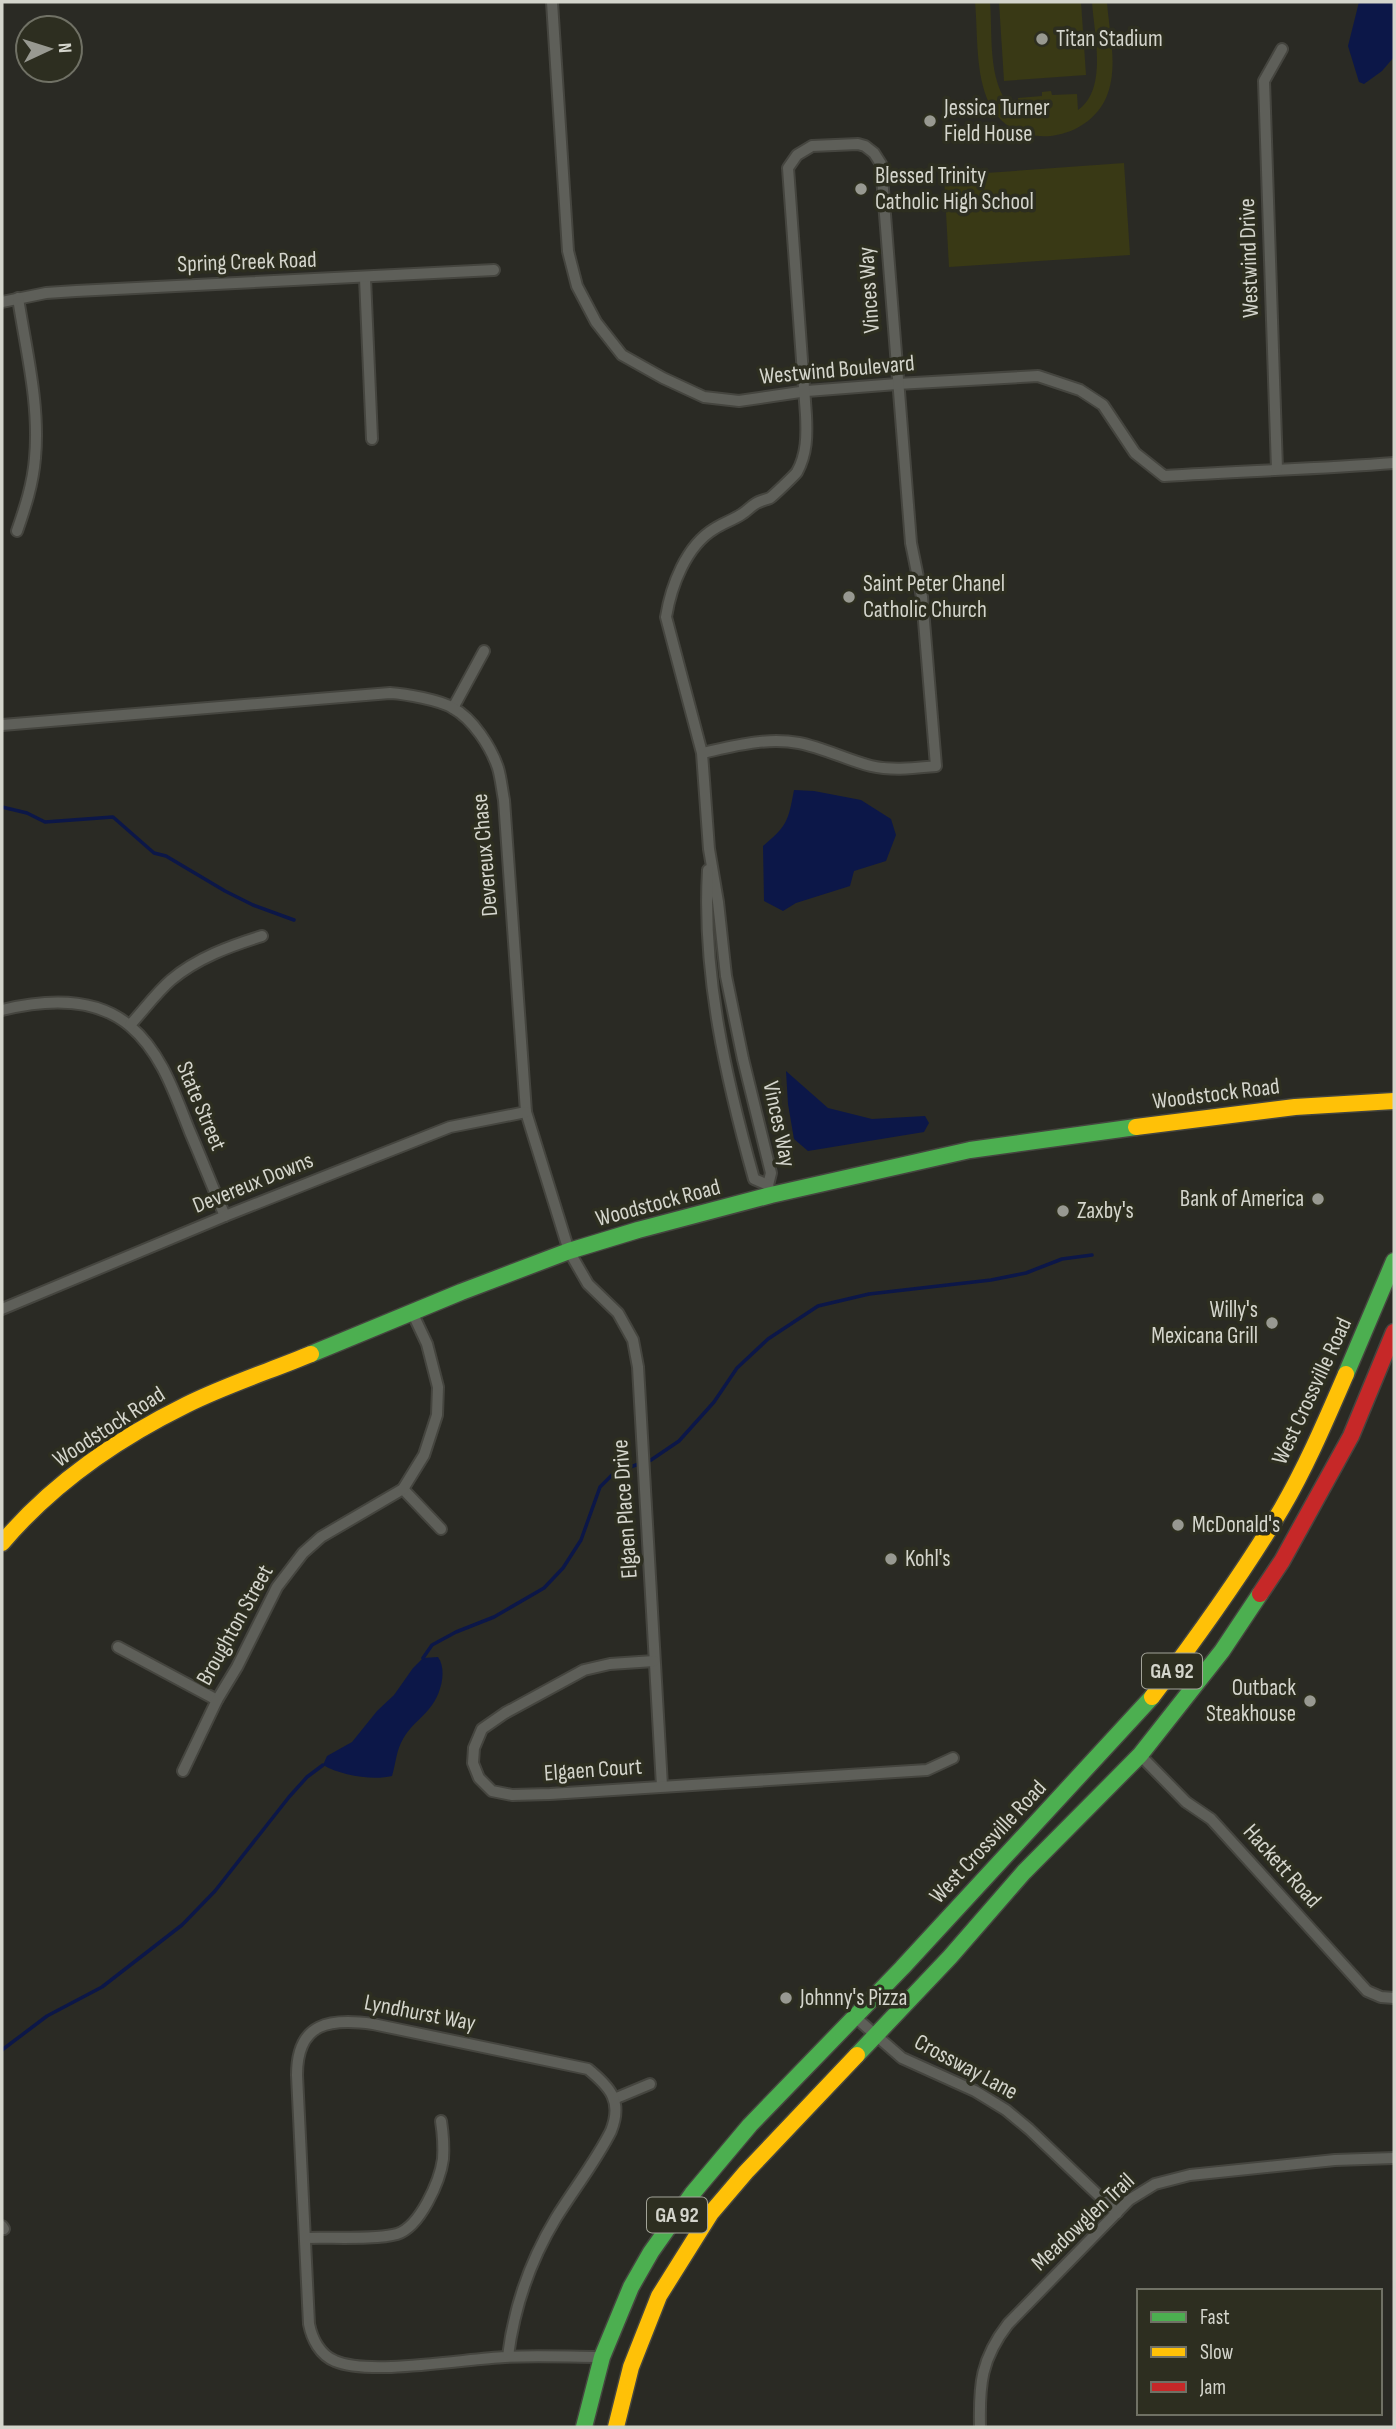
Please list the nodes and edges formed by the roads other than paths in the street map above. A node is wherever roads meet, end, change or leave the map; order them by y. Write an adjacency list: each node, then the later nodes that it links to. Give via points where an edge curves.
1 (552, 2): 8 (street, Westwind Boulevard, via 568,251 577,286 597,322 622,355 705,397 738,401)
2 (1282, 49): 11 (street, Westwind Drive, via 1264,81)
3 (494, 270): 4 (street, Spring Creek Road)
4 (365, 278): 5 (street, Spring Creek Road, via 76,290); 9 (street)
5 (18, 298): 6 (street, Spring Creek Road); 12 (street, via 36,436 31,485)
6 (2, 302)
7 (897, 384): 8 (street, Westwind Boulevard); 8 (street, Vinces Way, via 881,164 865,146 812,146 797,155 788,169); 11 (street, Westwind Boulevard, via 1038,376 1080,390 1103,405 1135,453 1164,476); 16 (street, Vinces Way, via 936,766 891,769 776,741)
8 (804, 392): 16 (street, Vinces Way, via 807,438 795,476 771,497 701,540 685,561 669,601 666,617)
9 (373, 439)
10 (1394, 463): 11 (street, Westwind Boulevard)
11 (1277, 469)
12 (17, 531)
13 (484, 651): 14 (street)
14 (453, 708): 15 (street, Devereux Chase, via 390,693); 22 (street, Devereux Chase, via 488,747 498,768 504,800)
15 (2, 725)
16 (702, 752): 17 (street, Vinces Way)
17 (709, 849): 23 (street, Vinces Way, via 726,976 771,1174); 23 (street, Vinces Way, via 706,933 715,1008 754,1179)
18 (261, 936): 20 (street, via 231,946 172,979)
19 (2, 1010): 20 (street, State Street, via 64,1002 92,1007)
20 (130, 1025): 24 (street, State Street, via 170,1081)
21 (1394, 1101): 23 (main road, Woodstock Road, via 1295,1107 1052,1137)
22 (526, 1112): 24 (street, Devereux Downs, via 450,1127); 25 (street, Devereux Chase)
23 (770, 1190): 25 (main road, Woodstock Road)
24 (225, 1216): 27 (street, Devereux Downs)
25 (569, 1251): 28 (main road, Woodstock Road); 34 (street, Elgaen Place Drive, via 588,1284 618,1313 633,1339)
26 (1394, 1261): 41 (main road, West Crossville Road / GA 92, via 1314,1448 1223,1602 1148,1703)
27 (2, 1309)
28 (412, 1312): 30 (street, Broughton Street, via 427,1344 438,1387 437,1415 424,1455); 32 (main road, Woodstock Road, via 188,1404 143,1428 59,1486)
29 (1394, 1332): 36 (main road, West Crossville Road / GA 92, via 1351,1436 1282,1561 1222,1651)
30 (403, 1489): 31 (street); 35 (street, Broughton Street, via 321,1537 303,1553 277,1587)
31 (441, 1529)
32 (2, 1543)
33 (118, 1647): 35 (street)
34 (654, 1661): 39 (street, Elgaen Place Drive); 39 (street, Elgaen Court, via 584,1670 505,1713 482,1729 472,1763 492,1791 512,1795)
35 (217, 1700): 38 (street, Broughton Street)
36 (1140, 1755): 40 (street, Hackett Road, via 1186,1802 1211,1819 1367,1991); 42 (main road, West Crossville Road / GA 92, via 1024,1872)
37 (953, 1758): 39 (street, Elgaen Court, via 928,1770)
38 (183, 1771)
39 (662, 1786)
40 (1394, 1998)
41 (855, 2017): 42 (street, Crossway Lane); 50 (main road, West Crossville Road / GA 92, via 750,2125 692,2194 631,2287)
42 (876, 2036): 47 (street, Crossway Lane, via 902,2058 1006,2110); 52 (main road, West Crossville Road / GA 92, via 711,2213 659,2296 631,2367)
43 (650, 2084): 44 (street)
44 (614, 2099): 48 (street, Lyndhurst Way, via 588,2069 373,2024 328,2023 309,2035 297,2063); 49 (street, via 616,2116 611,2131 554,2222 522,2289)
45 (441, 2121): 48 (street, via 443,2151 438,2177 407,2229 388,2235)
46 (1394, 2158): 47 (street, Meadowglen Trail, via 1171,2178 1142,2191)
47 (1117, 2213): 53 (street, Meadowglen Trail, via 996,2338 981,2374)
48 (305, 2238): 49 (street, Lyndhurst Way, via 309,2324 326,2357 372,2367)
49 (508, 2356): 50 (street, Lyndhurst Way)
50 (602, 2357): 51 (main road, West Crossville Road / GA 92)
51 (584, 2427)
52 (616, 2427)
53 (980, 2427)

